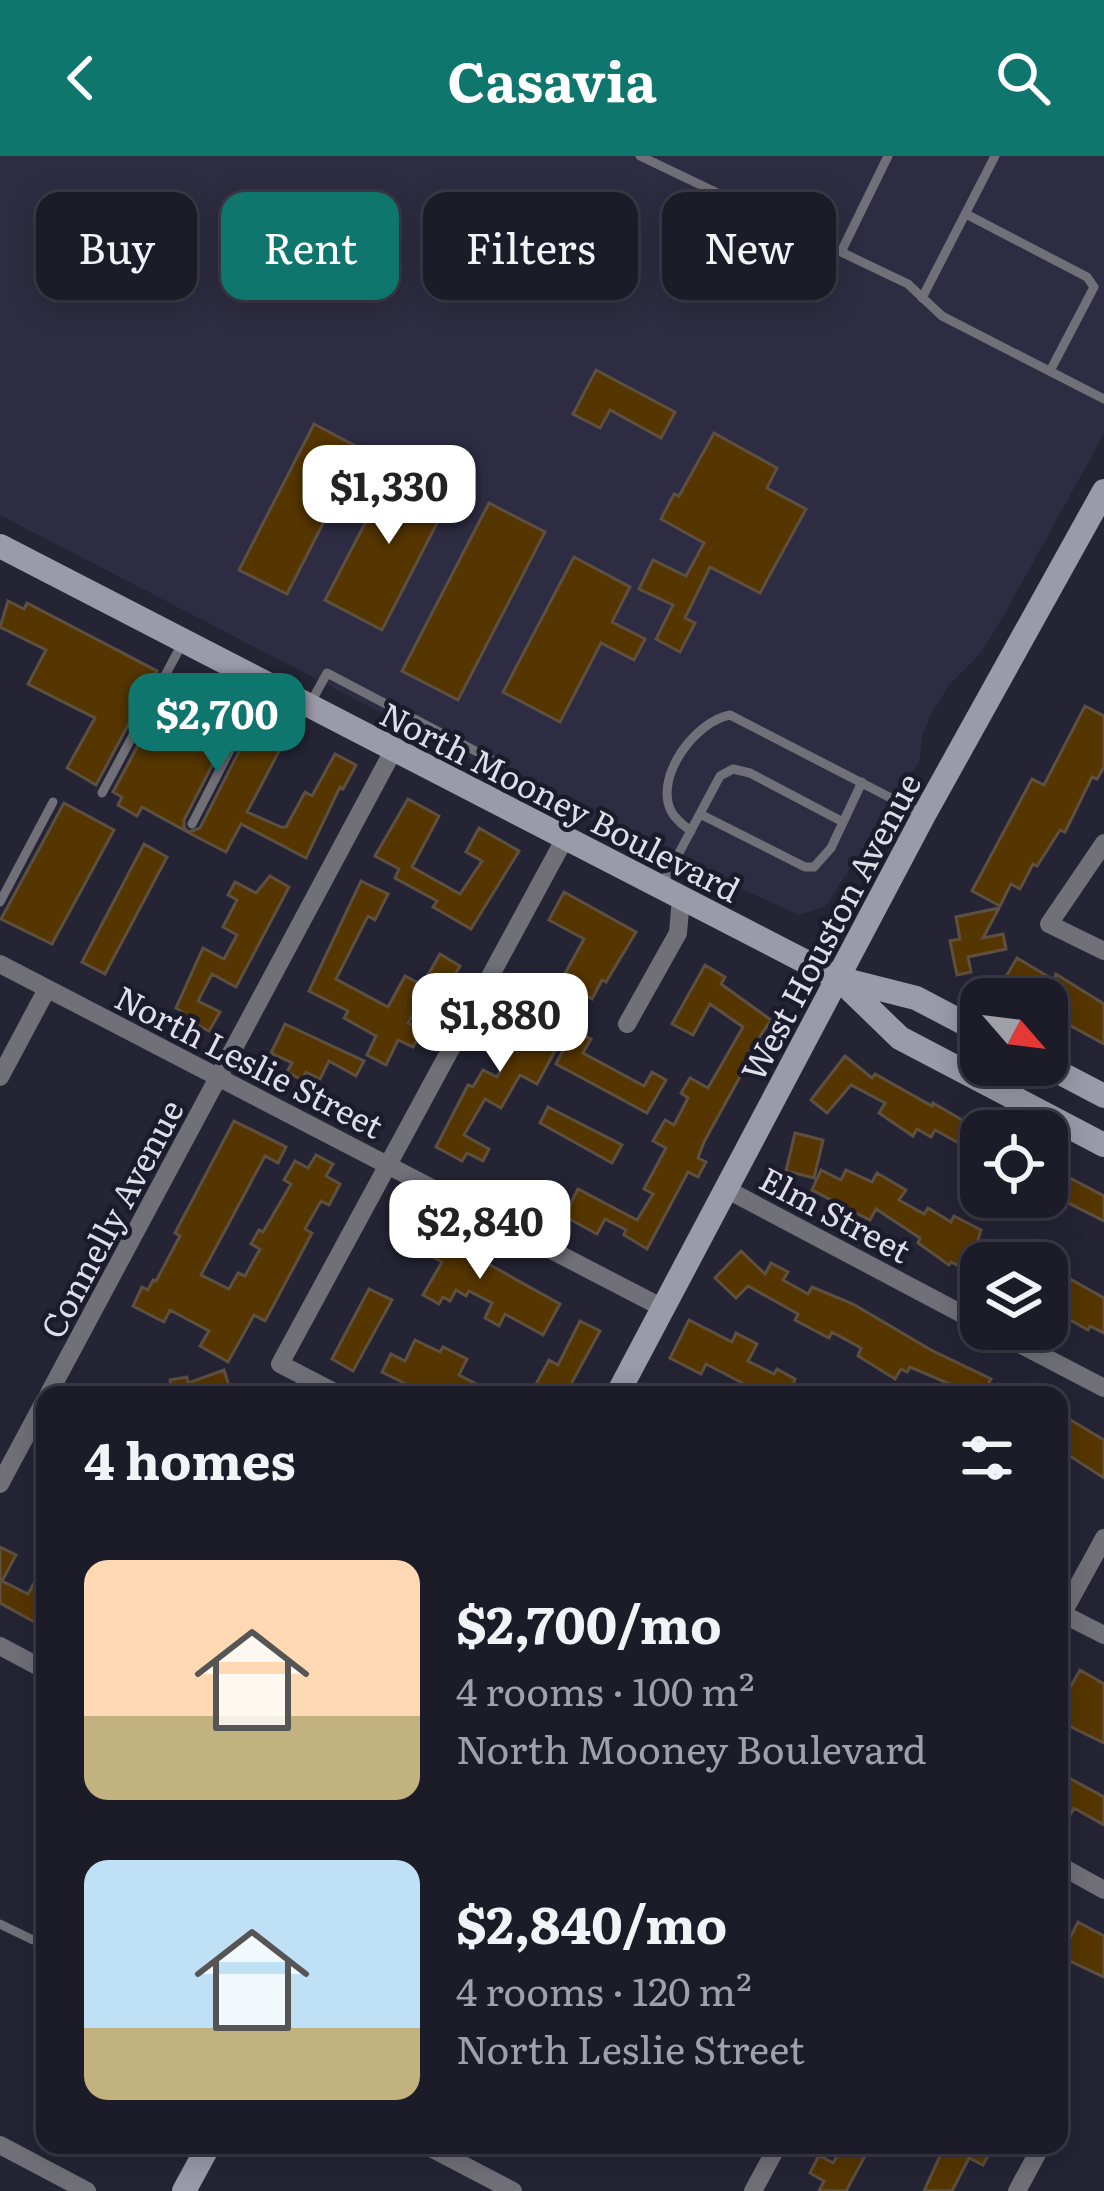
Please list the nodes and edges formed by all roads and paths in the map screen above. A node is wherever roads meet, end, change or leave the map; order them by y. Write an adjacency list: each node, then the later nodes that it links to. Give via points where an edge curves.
1 (640, 156): 5 (lane)
2 (888, 156): 5 (lane)
3 (995, 156): 4 (lane)
4 (966, 214): 6 (lane); 7 (lane, via 1094,287)
5 (841, 252): 6 (lane)
6 (922, 298): 7 (lane)
7 (1050, 371): 8 (lane)
8 (1104, 399)
9 (1104, 491): 20 (street, West Houston Avenue)
10 (0, 546): 11 (street, North Mooney Boulevard)
11 (183, 642): 12 (street, North Mooney Boulevard); 16 (lane)
12 (264, 684): 13 (street, North Mooney Boulevard); 22 (lane)
13 (308, 707): 14 (street, North Mooney Boulevard); 17 (lane, via 327,673 502,765)
14 (393, 751): 17 (street, North Mooney Boulevard); 36 (street, Connelly Avenue)
15 (862, 782): 20 (lane); 21 (lane); 23 (lane, via 742,719 716,718 698,728 669,779 672,815)
16 (102, 794)
17 (484, 799): 24 (street, North Mooney Boulevard)
18 (53, 802): 27 (lane)
19 (700, 814): 21 (lane, via 720,776 739,770); 21 (lane, via 805,867 831,848); 23 (lane)
20 (924, 815): 30 (street, West Houston Avenue)
21 (843, 822)
22 (193, 824)
23 (691, 831): 26 (lane)
24 (564, 840): 26 (street, North Mooney Boulevard); 39 (street)
25 (1104, 844): 28 (street, via 1049,924)
26 (671, 893): 30 (street, North Mooney Boulevard); 33 (street, via 678,933)
27 (0, 902)
28 (1104, 951)
29 (0, 964): 31 (street, North Leslie Street)
30 (837, 978): 32 (street, North Mooney Boulevard, via 916,998); 38 (street, North Mooney Boulevard, via 900,1038); 40 (street, West Houston Avenue)
31 (47, 988): 34 (street); 36 (street, North Leslie Street)
32 (960, 1021)
33 (628, 1024)
34 (0, 1077)
35 (1068, 1077): 37 (street)
36 (219, 1078): 39 (street, North Leslie Street); 44 (street, Connelly Avenue)
37 (1104, 1096)
38 (1104, 1145)
39 (386, 1164): 41 (street, North Leslie Street); 45 (street, via 280,1364)
40 (726, 1189): 41 (street, West Houston Avenue); 42 (street, Elm Street)
41 (663, 1308): 46 (street, West Houston Avenue)
42 (960, 1313)
43 (1031, 1350): 47 (street)
44 (52, 1386)
45 (323, 1386)
46 (622, 1386)
47 (1104, 1388)
48 (36, 1417): 49 (street, Connelly Avenue)
49 (0, 1484)
50 (1104, 1538): 51 (street)
51 (1068, 1601)
52 (1068, 1619): 53 (street)
53 (1104, 1635)
54 (0, 1646): 55 (street)
55 (36, 1665)
56 (1068, 1870): 57 (street)
57 (1104, 1890)
58 (0, 1924): 59 (lane)
59 (36, 1939)
60 (0, 2145): 65 (street)
61 (204, 2154): 66 (street)
62 (442, 2154): 67 (street)
63 (773, 2154): 68 (street)
64 (1037, 2154): 69 (street)
65 (87, 2191)
66 (184, 2191)
67 (513, 2191)
68 (753, 2191)
69 (1017, 2191)

